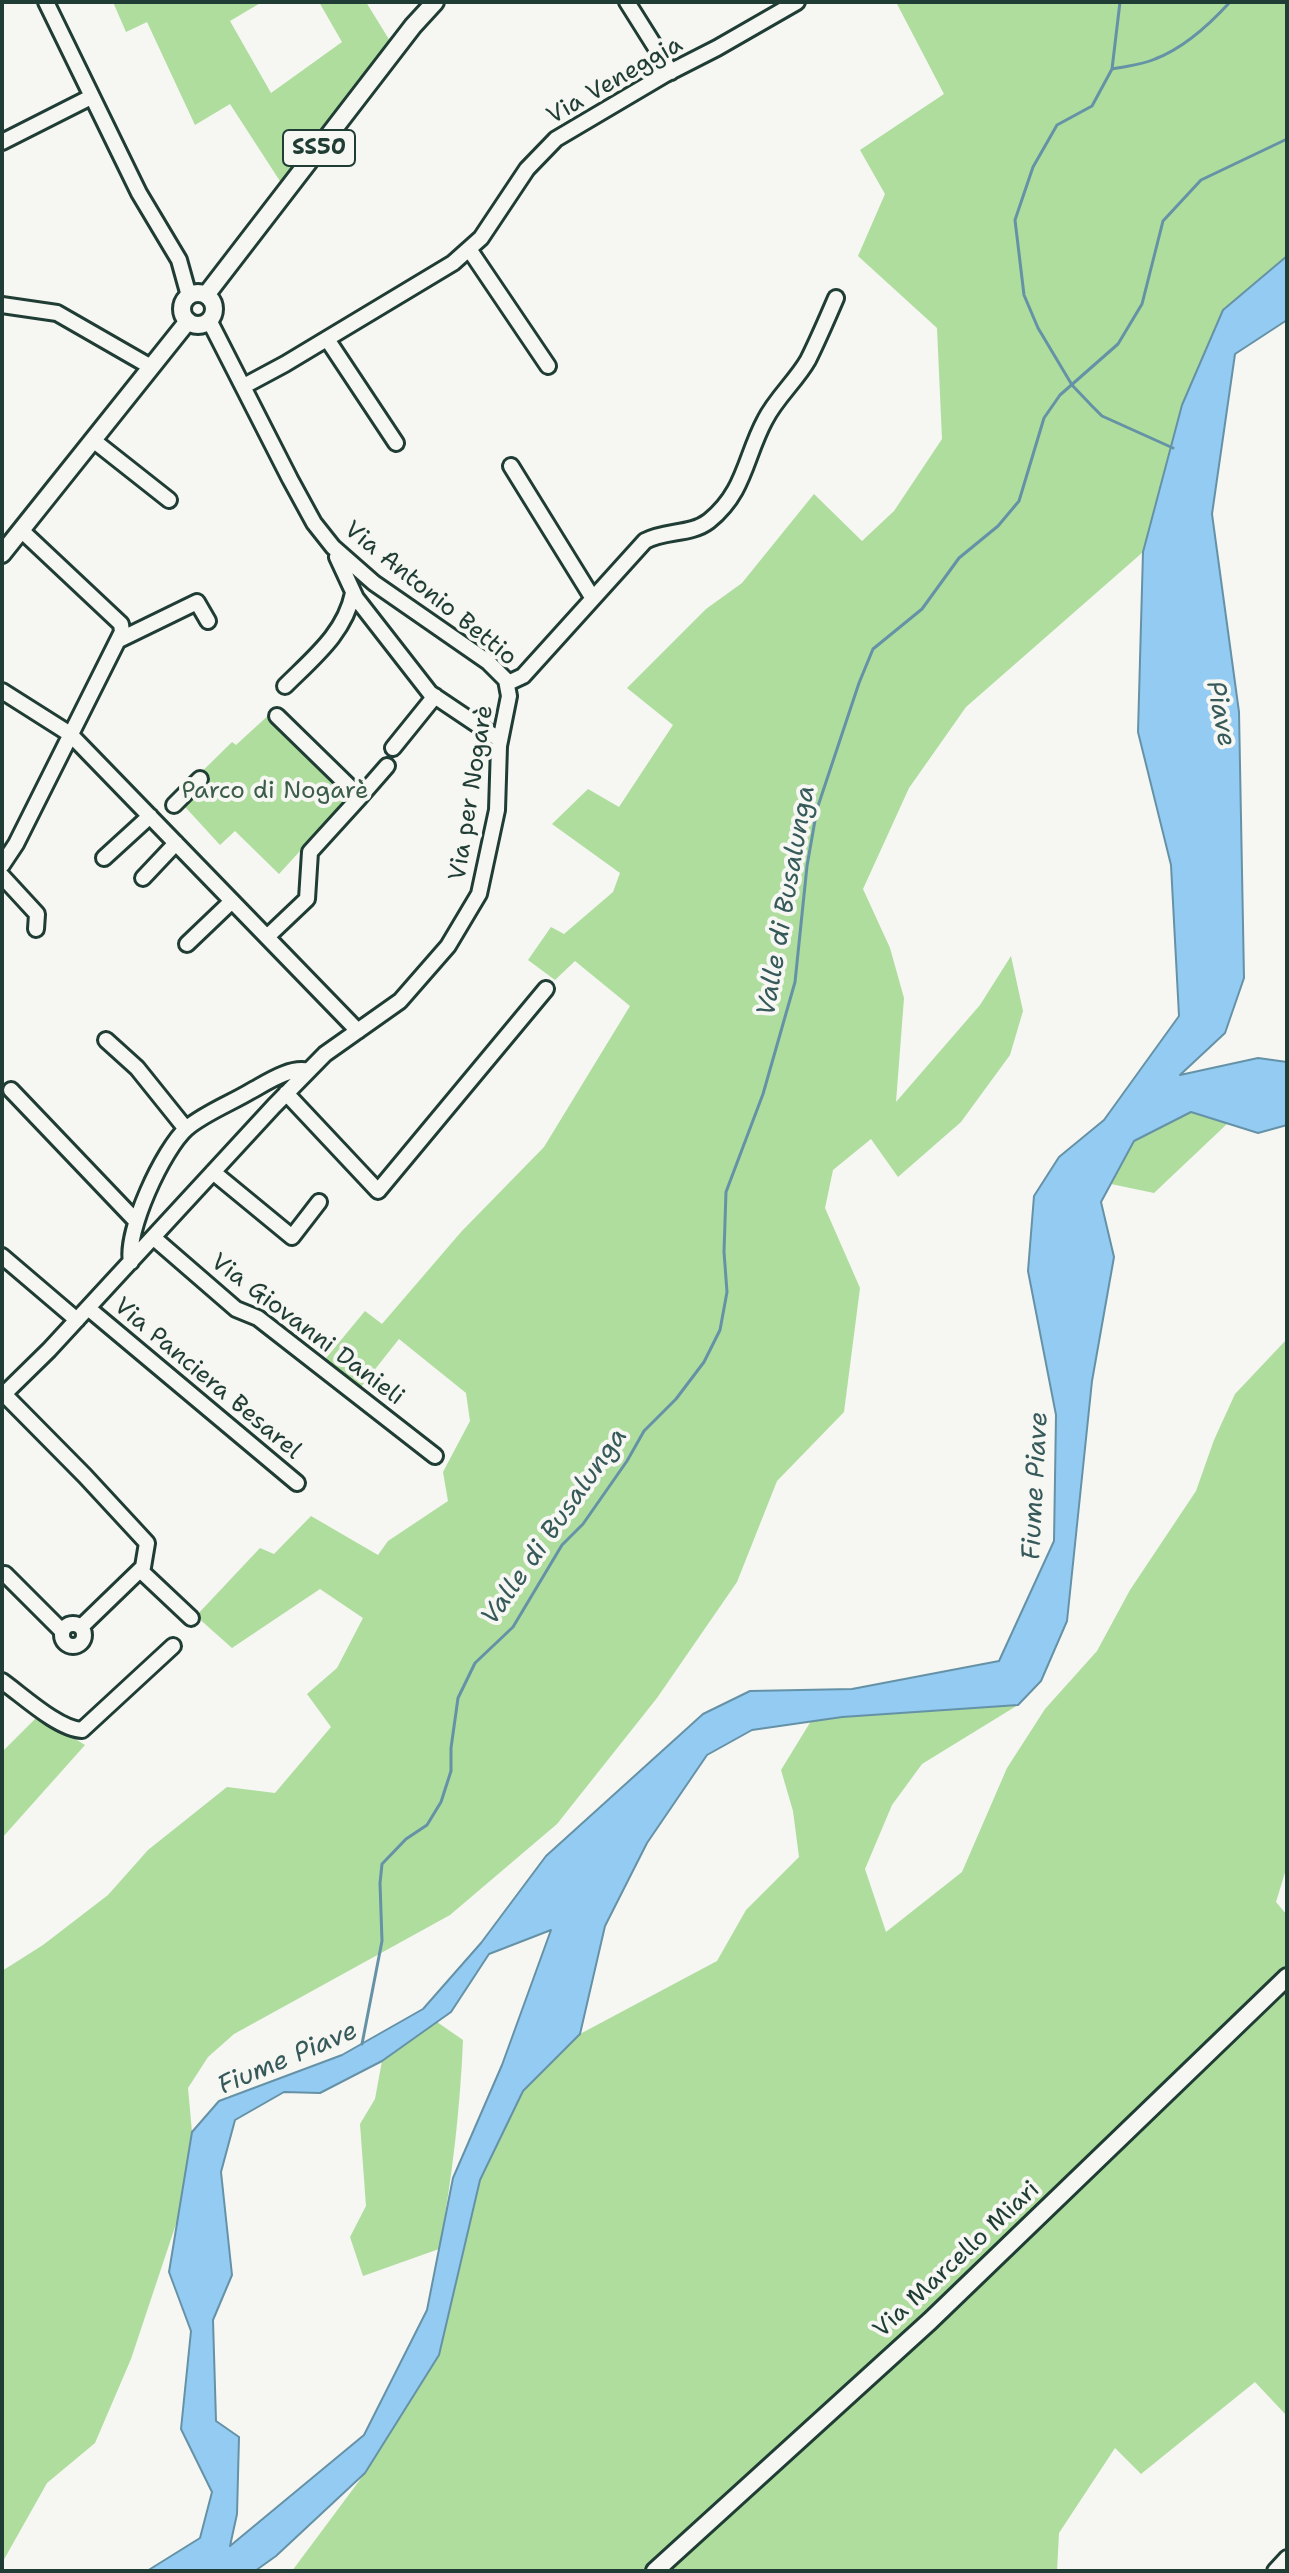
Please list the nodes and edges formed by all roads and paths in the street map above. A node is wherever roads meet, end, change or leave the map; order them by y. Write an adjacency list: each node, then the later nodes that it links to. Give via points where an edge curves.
1 (46, 2): 6 (street)
2 (435, 2): 9 (main road, SS50)
3 (627, 2): 5 (street)
4 (797, 2): 5 (street, Via Veneggia)
5 (671, 72): 8 (street, Via Veneggia, via 556,139 538,155)
6 (91, 97): 7 (street); 9 (street)
7 (2, 142)
8 (469, 249): 14 (street, Via Veneggia); 15 (street)
9 (197, 296): 12 (main road, via 214,307); 13 (main road, via 182,308)
10 (836, 298): 26 (street, via 807,361 766,417 735,492 702,526 641,545)
11 (2, 305): 16 (street, via 57,313)
12 (209, 320): 13 (main road, via 199,325); 17 (street, Via Antonio Bettio)
13 (188, 321): 16 (main road)
14 (327, 339): 17 (street, Via Veneggia); 19 (street)
15 (548, 366)
16 (151, 367): 18 (main road)
17 (244, 386): 23 (street, Via Antonio Bettio, via 314,523)
18 (93, 440): 21 (street); 22 (main road)
19 (396, 443)
20 (511, 466): 26 (street)
21 (169, 500)
22 (21, 530): 24 (main road); 28 (street, via 121,624)
23 (339, 553): 25 (street); 30 (street, Via Antonio Bettio, via 488,662)
24 (2, 554)
25 (353, 593): 29 (street, via 337,632); 32 (street)
26 (592, 597): 30 (street)
27 (208, 621): 28 (street, via 197,602)
28 (119, 640): 34 (street)
29 (285, 686)
30 (509, 687): 35 (street, Via per Nogarè)
31 (2, 691): 34 (street)
32 (435, 696): 35 (street); 36 (street)
33 (277, 716): 39 (street)
34 (70, 734): 41 (street); 44 (street)
35 (500, 740): 52 (street, Via per Nogarè, via 497,810 477,898 448,946 400,1001)
36 (393, 748)
37 (387, 766): 39 (street)
38 (200, 779): 40 (street)
39 (360, 797): 49 (street, via 310,852 307,899)
40 (174, 805)
41 (150, 816): 42 (street); 43 (street)
42 (176, 843): 46 (street); 47 (street)
43 (104, 858)
44 (2, 865)
45 (2, 876): 48 (street, via 37,914)
46 (143, 878)
47 (232, 901): 49 (street); 50 (street)
48 (36, 929)
49 (267, 937): 52 (street)
50 (187, 944)
51 (546, 989): 56 (street, via 378,1191)
52 (358, 1031): 54 (street, Via per Nogarè)
53 (106, 1040): 57 (street, via 137,1068)
54 (308, 1071): 56 (street, Via per Nogarè); 57 (street, Via per Nogarè, via 267,1082)
55 (11, 1090): 60 (street)
56 (286, 1093): 58 (street, Via per Nogarè)
57 (186, 1129): 60 (street, Via per Nogarè, via 168,1151)
58 (213, 1172): 59 (street, via 292,1237); 61 (street, Via per Nogarè)
59 (319, 1202)
60 (135, 1220): 63 (street, Via per Nogarè)
61 (154, 1238): 63 (street, Via per Nogarè); 67 (street, Via Giovanni Danieli, via 236,1309 258,1318)
62 (2, 1256): 65 (street)
63 (131, 1262): 64 (street, Via per Nogarè)
64 (88, 1308): 65 (street, Via per Nogarè); 68 (street, Via Panciera Besarel)
65 (77, 1320): 66 (street, Via per Nogarè)
66 (3, 1395): 69 (street, via 147,1543)
67 (435, 1456)
68 (297, 1483)
69 (140, 1570): 70 (street, via 81,1627 70,1624 62,1631); 71 (street)
70 (5, 1574)
71 (191, 1618)
72 (173, 1646): 73 (street, via 82,1730 61,1723)
73 (2, 1681)
74 (1287, 1977): 76 (main road, Via Marcello Miari, via 930,2321)
75 (1287, 2558): 77 (street)
76 (655, 2571)
77 (1275, 2571)

